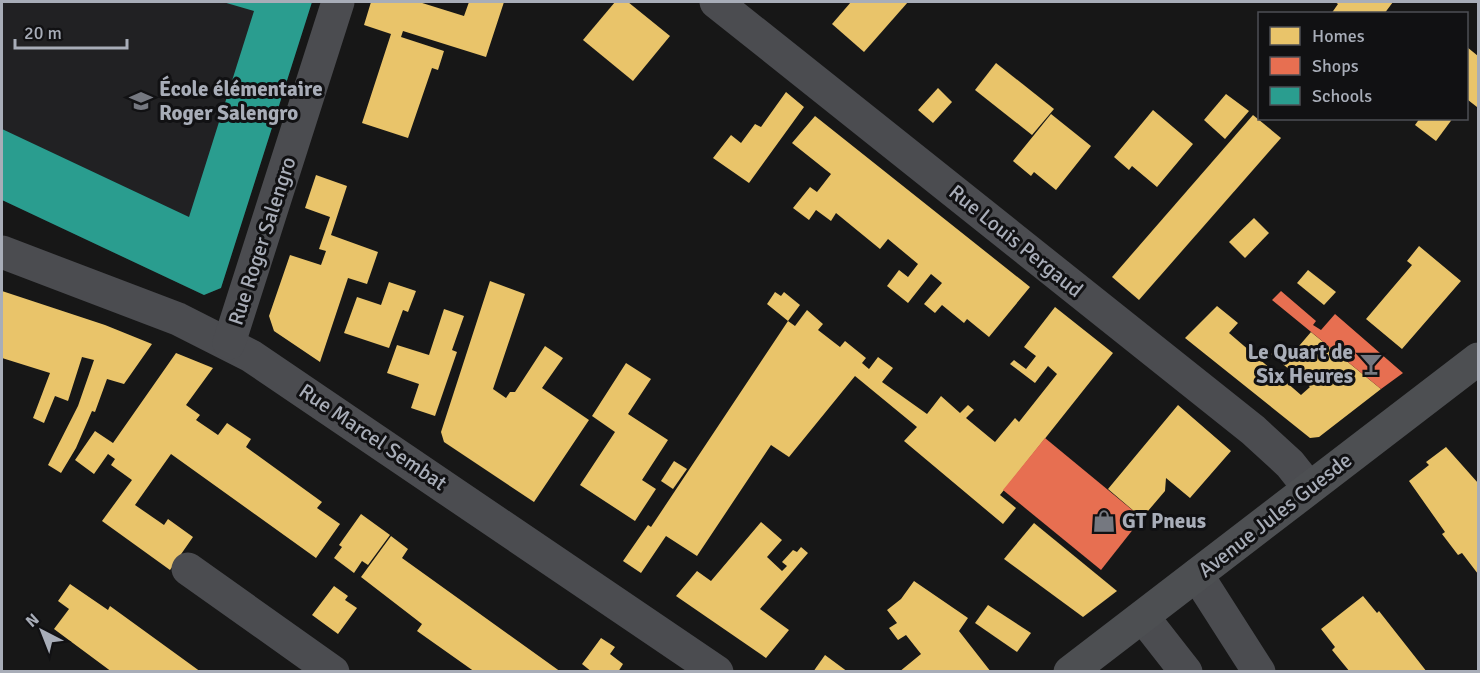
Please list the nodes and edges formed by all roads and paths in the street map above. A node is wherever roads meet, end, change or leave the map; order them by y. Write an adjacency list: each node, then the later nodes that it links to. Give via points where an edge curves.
1 (338, 2): 4 (street, Rue Roger Salengro)
2 (716, 2): 6 (street, Rue Louis Pergaud, via 1253,430 1290,464)
3 (2, 252): 4 (street, Rue Marcel Sembat, via 169,315)
4 (229, 343): 11 (street, Rue Marcel Sembat, via 275,370)
5 (1479, 358): 6 (main road, Avenue Jules Guesde)
6 (1309, 488): 8 (main road, Avenue Jules Guesde)
7 (188, 569): 10 (street)
8 (1197, 575): 9 (main road, Avenue Jules Guesde); 14 (street)
9 (1143, 617): 12 (main road, Avenue Jules Guesde); 13 (street)
10 (333, 672)
11 (717, 672)
12 (1070, 672)
13 (1186, 672)
14 (1259, 672)

